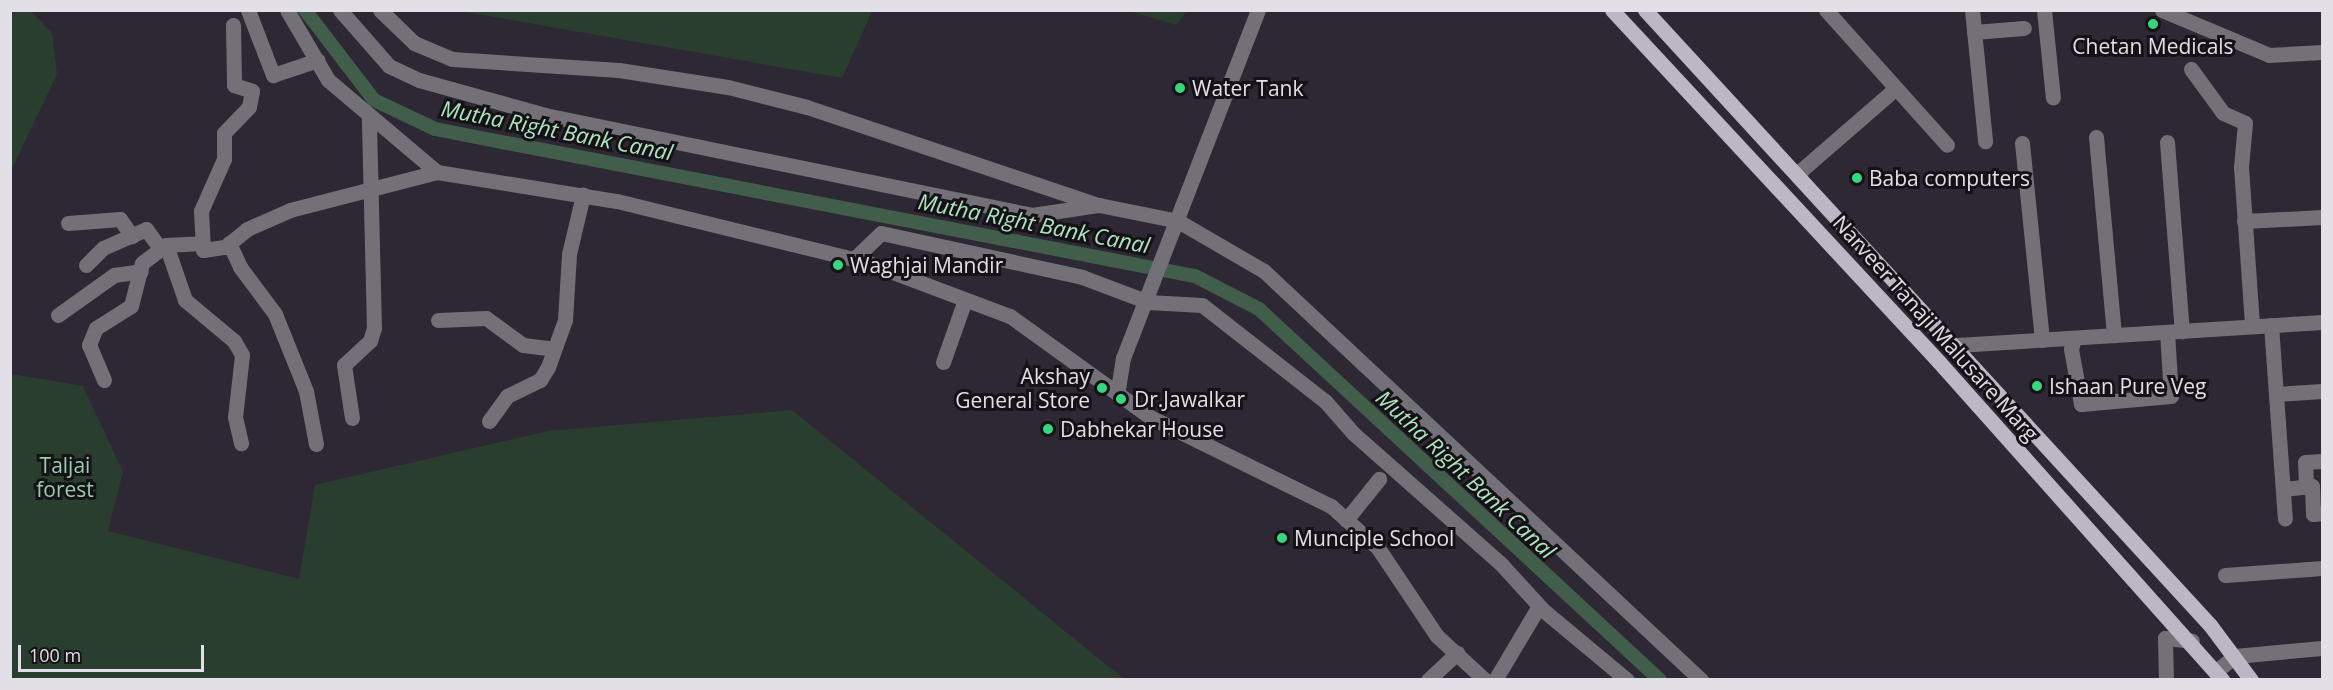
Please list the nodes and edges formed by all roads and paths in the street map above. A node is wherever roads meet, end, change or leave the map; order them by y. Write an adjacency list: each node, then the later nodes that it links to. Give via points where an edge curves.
1 (248, 10): 16 (street, via 273,75)
2 (287, 10): 16 (street)
3 (340, 10): 30 (street, via 389,66 419,80 545,115 1032,215)
4 (380, 10): 30 (street, via 414,43 452,59 619,70 728,87 807,107)
5 (1258, 10): 34 (street)
6 (1612, 10): 74 (main road, Narveer Tanaji Malusare Marg)
7 (1645, 10): 27 (main road, Narveer Tanaji Malusare Marg)
8 (1826, 10): 18 (street)
9 (1972, 10): 14 (street)
10 (2044, 10): 19 (street)
11 (2162, 10): 15 (street, via 2269,55)
12 (232, 25): 36 (street, via 234,85 252,91 249,108 224,133 224,159 201,211)
13 (2024, 27): 14 (street)
14 (1974, 32): 22 (street)
15 (2322, 52)
16 (318, 60): 20 (street, via 328,80)
17 (2191, 69): 32 (street, via 2223,113 2245,123)
18 (1895, 89): 25 (street); 27 (street)
19 (2053, 98)
20 (369, 117): 26 (street); 28 (street)
21 (2096, 137): 50 (street)
22 (1986, 141)
23 (2167, 142): 49 (street)
24 (2022, 143): 52 (street)
25 (1947, 145)
26 (437, 172): 28 (street); 29 (street)
27 (1798, 173): 53 (main road, Narveer Tanaji Malusare Marg)
28 (371, 187): 37 (street, via 290,210); 60 (street, via 374,328 370,341 344,365)
29 (584, 195): 39 (street); 54 (street, via 569,254 565,320)
30 (1099, 205): 34 (street)
31 (2322, 217): 32 (street)
32 (2244, 221): 48 (street)
33 (68, 223): 35 (street, via 120,219)
34 (1177, 226): 42 (street); 83 (street, via 1264,271)
35 (132, 236): 38 (street, via 152,231); 40 (street, via 103,248)
36 (202, 243): 37 (street, via 203,250); 38 (street)
37 (229, 243): 63 (street, via 240,267 275,314 306,391)
38 (163, 247): 41 (street, via 142,263); 62 (street, via 185,300 234,341 242,355 235,417)
39 (854, 259): 42 (street, via 881,233 1082,277); 43 (street)
40 (86, 265)
41 (141, 271): 44 (street, via 114,274); 56 (street, via 131,306 96,328 89,345 91,360)
42 (1150, 297): 57 (street, via 1123,358); 73 (street, via 1202,305 1253,340 1502,565)
43 (965, 300): 55 (street); 57 (street, via 1010,316)
44 (58, 315)
45 (438, 320): 54 (street, via 486,318 523,345)
46 (2322, 322): 47 (street)
47 (2271, 325): 48 (street); 59 (street)
48 (2252, 326): 49 (street)
49 (2174, 331): 50 (street); 51 (street, via 2171,396 2081,404 2070,350)
50 (2114, 335): 51 (street)
51 (2074, 338): 52 (street)
52 (2042, 340): 53 (street)
53 (1957, 345): 77 (main road, Narveer Tanaji Malusare Marg)
54 (554, 350): 61 (street, via 540,380 507,396)
55 (943, 362)
56 (104, 380)
57 (1118, 389): 70 (street, via 1150,417 1294,484)
58 (2322, 391): 59 (street)
59 (2276, 394): 67 (street)
60 (352, 418)
61 (489, 421)
62 (241, 443)
63 (316, 444)
64 (2322, 461): 66 (street, via 2305,462)
65 (1379, 479): 70 (street)
66 (2306, 487): 67 (street); 68 (street, via 2312,486 2313,514)
67 (2283, 489): 69 (street)
68 (2322, 513)
69 (2285, 518)
70 (1346, 520): 76 (street, via 1378,548 1437,636)
71 (2322, 568): 72 (street)
72 (2225, 575)
73 (1539, 606): 81 (street); 82 (street)
74 (2192, 641): 78 (main road, Narveer Tanaji Malusare Marg); 84 (street, via 2165,638)
75 (2322, 648): 77 (street)
76 (1457, 653): 79 (street); 80 (street)
77 (2235, 656): 78 (street); 85 (main road, Narveer Tanaji Malusare Marg)
78 (2219, 675)
79 (1428, 680)
80 (1485, 680)
81 (1494, 680)
82 (1627, 680)
83 (1701, 680)
84 (2166, 680)
85 (2251, 680)

